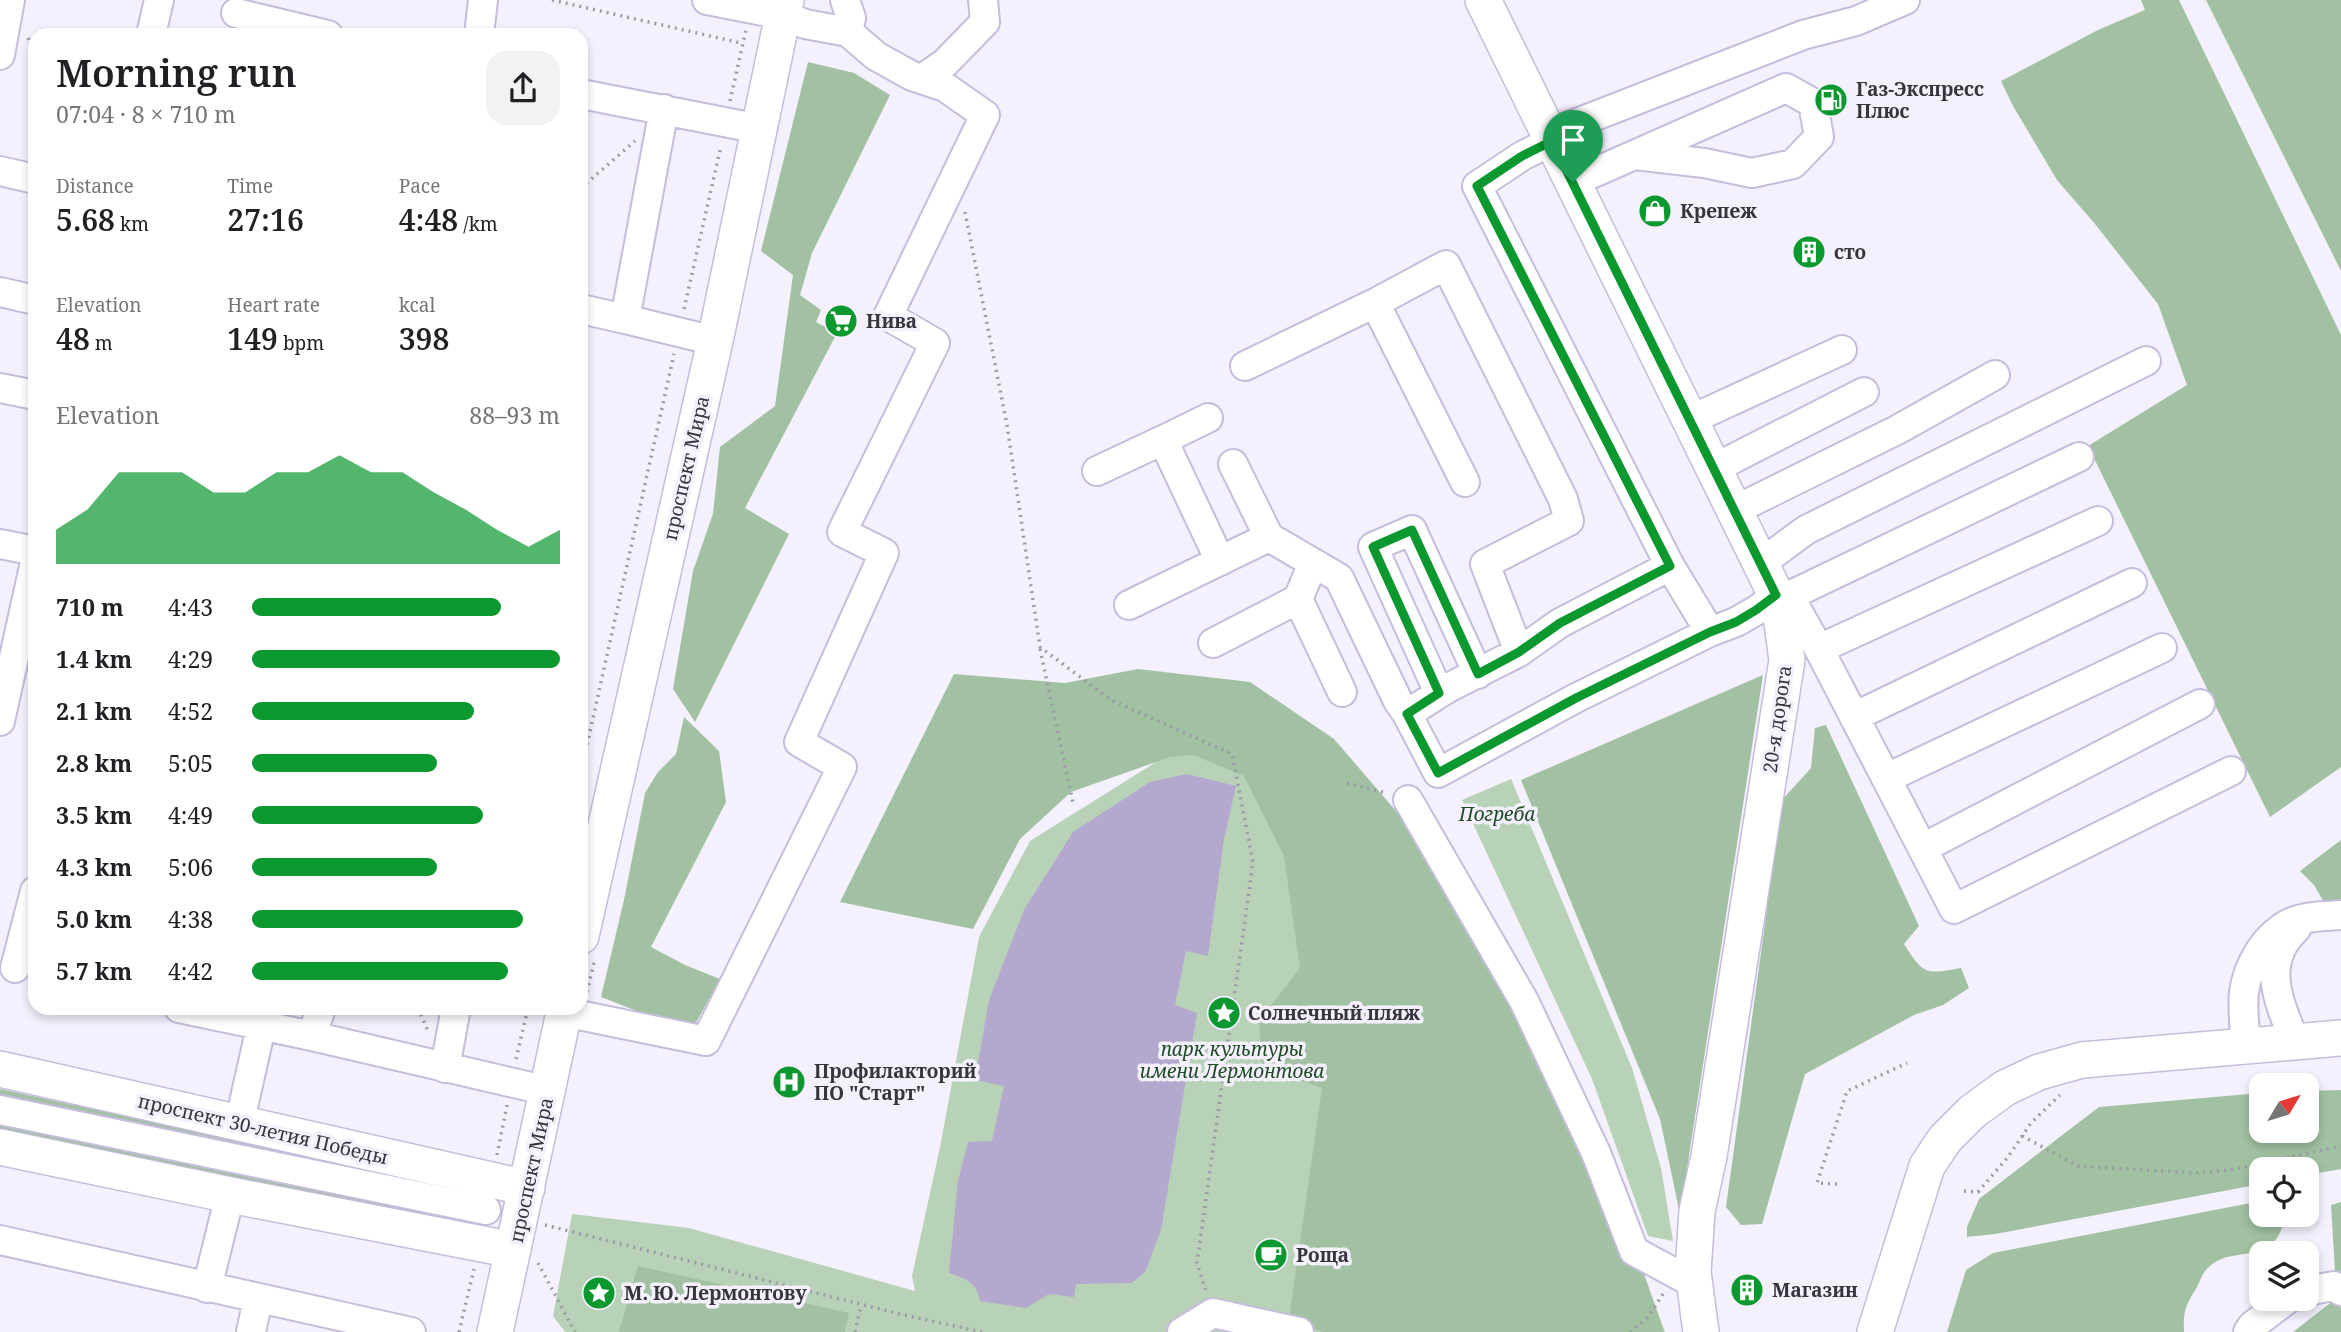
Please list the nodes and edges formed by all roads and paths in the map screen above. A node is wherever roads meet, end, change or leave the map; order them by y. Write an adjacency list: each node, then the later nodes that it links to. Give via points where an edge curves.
1 (10, 0): 19 (street)
2 (159, 0): 14 (street)
3 (483, 0): 16 (street)
4 (552, 0): 18 (path)
5 (707, 0): 10 (street)
6 (845, 0): 17 (street, via 851,18)
7 (983, 0): 20 (street, via 985,22 945,63)
8 (1483, 0): 25 (main road, 20-я дорога)
9 (1905, 0): 11 (street)
10 (785, 8): 17 (street, via 805,24); 24 (main road, проспект Мира)
11 (1852, 10): 25 (street, via 1803,35)
12 (232, 16): 15 (street)
13 (748, 23): 18 (path)
14 (153, 28)
15 (293, 28)
16 (480, 28)
17 (848, 32): 20 (street, via 876,56)
18 (742, 43): 23 (path)
19 (0, 55)
20 (922, 79): 96 (street, via 945,87 985,115 888,316 935,343 842,532 884,553 799,742 842,767 706,1041)
21 (588, 96): 22 (street)
22 (662, 116): 23 (street); 29 (path); 36 (street)
23 (726, 122): 24 (street); 37 (path)
24 (760, 129): 38 (main road, проспект Мира)
25 (1551, 138): 30 (main road, 20-я дорога); 62 (street, via 1477,186)
26 (1635, 155): 26 (street, via 1786,88 1813,103 1819,137 1793,164 1752,173); 30 (street)
27 (0, 171): 28 (street)
28 (28, 177)
29 (588, 182)
30 (1573, 182): 47 (main road, 20-я дорога)
31 (965, 212): 70 (path, via 1007,425)
32 (0, 292): 33 (street)
33 (28, 298)
34 (1375, 303): 41 (street); 53 (street); 73 (street, via 1446,265 1563,499 1569,521 1485,564)
35 (588, 311): 36 (street)
36 (625, 319): 37 (street)
37 (679, 332): 38 (street); 81 (path)
38 (715, 341): 88 (main road, проспект Мира)
39 (1842, 350): 47 (street)
40 (2146, 362): 61 (street, via 1806,530)
41 (1245, 366)
42 (1995, 375): 54 (street, via 1897,430)
43 (0, 388): 45 (street)
44 (1864, 391): 51 (street)
45 (28, 394)
46 (1208, 418): 48 (street)
47 (1690, 420): 51 (main road, 20-я дорога)
48 (1163, 440): 52 (street); 59 (street)
49 (2080, 457): 65 (street)
50 (1233, 464): 56 (street)
51 (1713, 468): 54 (main road, 20-я дорога)
52 (1097, 471)
53 (1465, 482)
54 (1733, 511): 61 (main road, 20-я дорога)
55 (2098, 521): 72 (street)
56 (1269, 537): 59 (street); 60 (street)
57 (0, 544): 58 (street)
58 (28, 550)
59 (1220, 561): 67 (street)
60 (1313, 563): 66 (street); 78 (street, via 1339,578)
61 (1760, 564): 65 (main road, 20-я дорога)
62 (1670, 566): 68 (street); 73 (street, via 1560,623)
63 (2132, 583): 79 (street)
64 (28, 594): 80 (street)
65 (1781, 597): 68 (street); 72 (street); 117 (main road, 20-я дорога, via 1787,660 1709,1156)
66 (1298, 600): 69 (street); 75 (street)
67 (1129, 605)
68 (1710, 632): 78 (street, via 1438,773)
69 (1213, 643)
70 (1040, 647): 86 (path); 124 (path, via 1111,701 1232,754 1253,862 1197,1263)
71 (2162, 648): 83 (street)
72 (1819, 649): 79 (street)
73 (1519, 652): 74 (street)
74 (1478, 674): 76 (street); 76 (street, via 1412,530 1373,547)
75 (1342, 692)
76 (1439, 693): 78 (street)
77 (2200, 704): 87 (street)
78 (1407, 714)
79 (1854, 717): 83 (street)
80 (0, 721)
81 (588, 741)
82 (2231, 771): 87 (street, via 1954,909)
83 (1887, 778): 87 (street)
84 (1347, 783): 85 (path)
85 (1408, 800): 117 (street, via 1524,1001 1596,1153 1634,1251)
86 (1073, 803)
87 (1923, 848)
88 (588, 876)
89 (28, 913): 91 (street)
90 (2328, 916): 99 (street, via 2298,927 2288,936 2275,973 2277,994); 100 (street, via 2294,921 2265,943 2244,993)
91 (10, 968)
92 (209, 1015): 97 (street)
93 (319, 1015): 98 (street)
94 (455, 1015): 102 (street)
95 (564, 1015): 104 (main road, проспект Мира)
96 (588, 1015)
97 (261, 1027): 98 (street); 107 (street)
98 (312, 1036): 102 (street)
99 (2321, 1040): 100 (main road)
100 (2246, 1047): 126 (main road, via 2082,1060 2005,1088 1972,1112 1927,1166)
101 (1907, 1063): 111 (path, via 1847,1091 1816,1183)
102 (445, 1068): 104 (street)
103 (0, 1069): 107 (main road, проспект 30-летия Победы)
104 (548, 1091): 115 (main road, проспект Мира)
105 (2060, 1095): 108 (path)
106 (0, 1110): 114 (street)
107 (239, 1125): 115 (main road, проспект 30-летия Победы)
108 (2022, 1136): 109 (path, via 2078,1166 2162,1171 2231,1170); 112 (path, via 1978,1192)
109 (2341, 1146)
110 (0, 1147): 113 (main road)
111 (1837, 1184)
112 (1964, 1191)
113 (230, 1195): 115 (main road); 118 (street)
114 (486, 1210)
115 (524, 1229): 122 (path); 128 (main road, проспект Мира); 129 (path)
116 (0, 1240): 118 (street)
117 (1684, 1278): 134 (path); 135 (main road, 20-я дорога)
118 (207, 1288): 121 (street)
119 (2319, 1289): 120 (street, via 2334,1286)
120 (2341, 1291)
121 (258, 1299): 125 (street); 127 (street)
122 (862, 1305): 130 (path); 131 (path)
123 (2272, 1311): 136 (street)
124 (1213, 1313): 132 (street); 133 (street)
125 (393, 1330)
126 (1875, 1330)
127 (251, 1332)
128 (495, 1332)
129 (575, 1332)
130 (855, 1332)
131 (982, 1332)
132 (1182, 1332)
133 (1299, 1332)
134 (1630, 1332)
135 (1701, 1332)
136 (2248, 1332)

